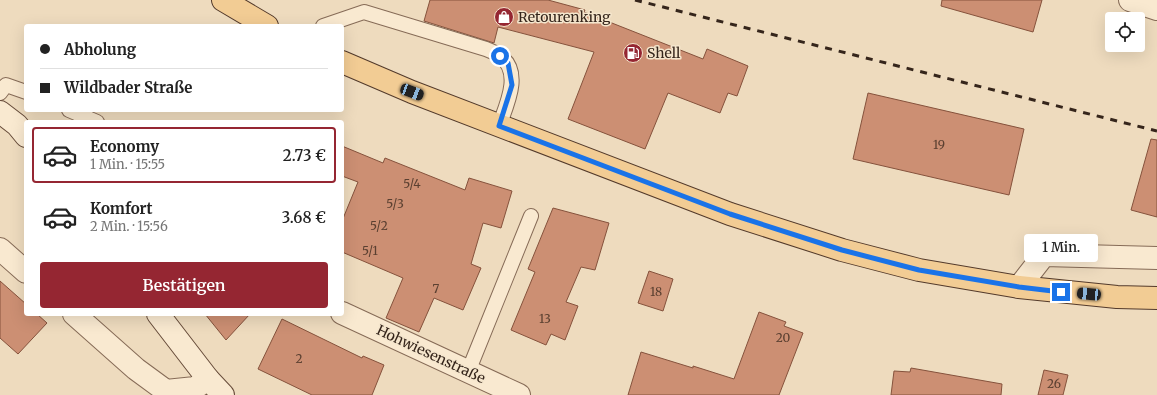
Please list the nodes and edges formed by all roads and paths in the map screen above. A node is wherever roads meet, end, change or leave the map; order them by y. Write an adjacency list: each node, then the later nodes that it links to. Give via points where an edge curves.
1 (223, 0): 4 (main road)
2 (1130, 0): 3 (street)
3 (1157, 9)
4 (264, 24)
5 (329, 24): 12 (lane, via 364,12 486,49 500,56 508,63 512,85)
6 (344, 63): 12 (main road)
7 (24, 91): 8 (lane, via 6,85)
8 (0, 93)
9 (0, 112): 13 (street)
10 (74, 112): 11 (lane)
11 (92, 120)
12 (499, 126): 18 (main road, via 730,214 842,250 919,270)
13 (24, 134)
14 (531, 216): 23 (lane)
15 (0, 249): 17 (street)
16 (1157, 258): 18 (street, via 1044,255)
17 (24, 270)
18 (1019, 287): 19 (main road, via 1117,297)
19 (1157, 298)
20 (344, 313): 23 (street, Hohwiesenstraße)
21 (76, 316): 24 (street, via 136,369 166,391 195,388)
22 (160, 316): 24 (street)
23 (468, 372): 26 (street, Hohwiesenstraße)
24 (208, 379): 25 (street)
25 (223, 395)
26 (519, 395)

